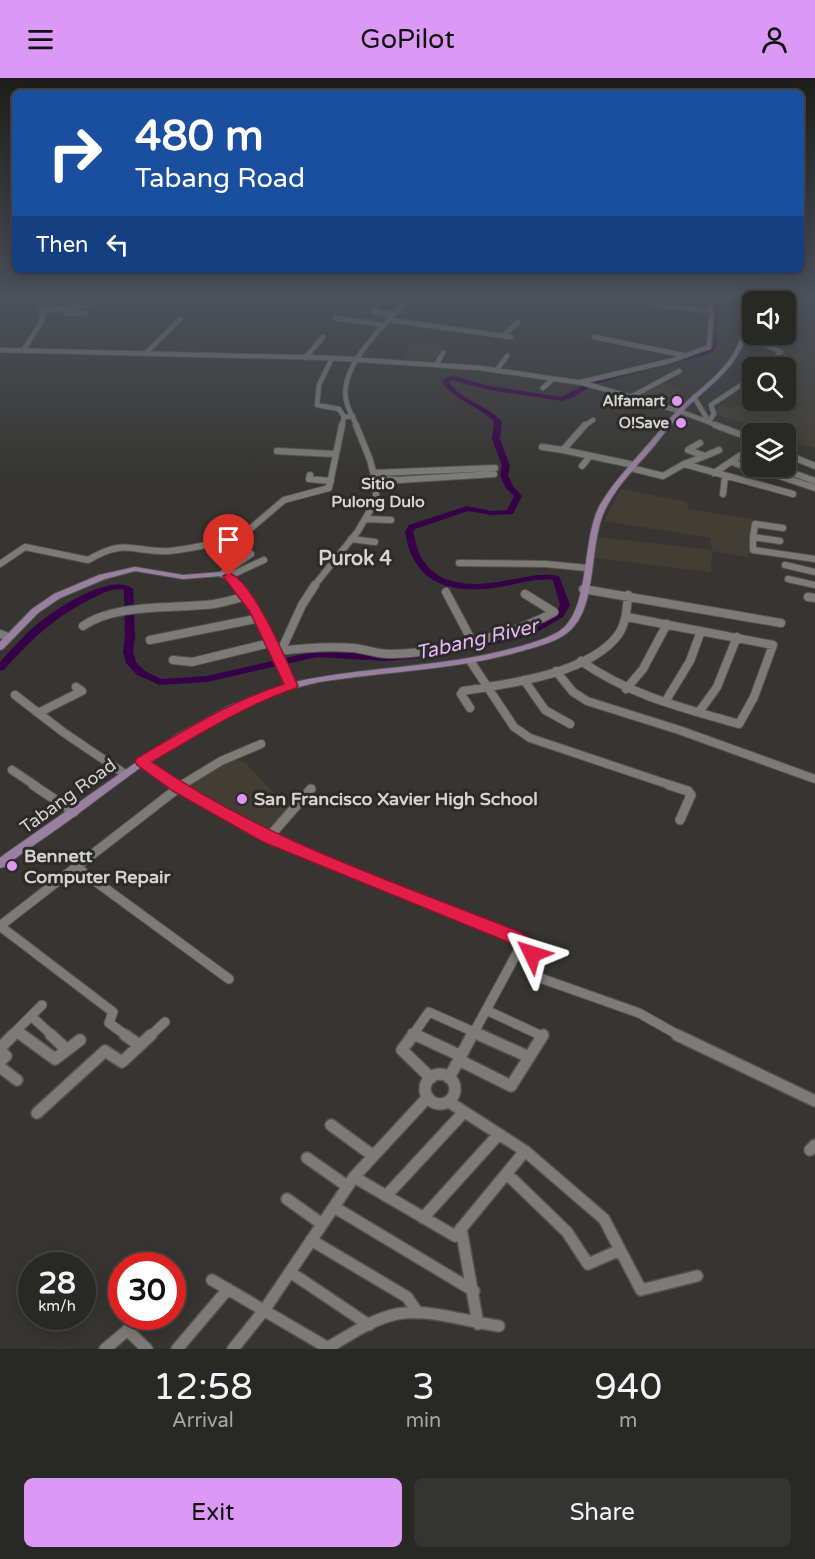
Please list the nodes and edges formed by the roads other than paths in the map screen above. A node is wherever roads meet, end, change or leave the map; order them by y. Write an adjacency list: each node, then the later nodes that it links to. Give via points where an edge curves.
1 (278, 357): 7 (street)
2 (359, 357): 9 (street)
3 (440, 357): 10 (street)
4 (506, 357): 11 (street)
5 (680, 357): 14 (street)
6 (733, 357): 17 (main road, Tabang Road)
7 (305, 358): 8 (street)
8 (332, 358): 9 (street); 21 (street, via 319,385 317,405 339,409)
9 (357, 360): 10 (street); 20 (street, via 346,381 346,400)
10 (436, 365): 11 (street)
11 (496, 371): 13 (street)
12 (679, 371): 18 (street)
13 (553, 379): 14 (street); 16 (street)
14 (581, 383): 18 (street)
15 (742, 384): 23 (street, via 711,405 714,414)
16 (543, 388)
17 (694, 397): 19 (main road, Tabang Road); 23 (street)
18 (629, 398): 19 (street)
19 (679, 411): 23 (street); 38 (main road, Tabang Road)
20 (353, 416): 21 (street); 45 (street)
21 (344, 417): 30 (street)
22 (593, 420): 27 (street)
23 (706, 420): 24 (street)
24 (742, 435)
25 (700, 443): 33 (street, via 688,450)
26 (542, 447): 27 (street)
27 (563, 450): 32 (street)
28 (719, 450): 33 (street)
29 (277, 451): 30 (street)
30 (334, 454): 49 (street)
31 (742, 455): 35 (street)
32 (590, 456): 37 (street); 38 (street)
33 (705, 456): 36 (street)
34 (796, 458): 40 (street)
35 (732, 462): 39 (street); 42 (street)
36 (684, 464): 38 (street, via 663,476); 42 (street)
37 (582, 466)
38 (633, 466): 67 (main road, Tabang Road, via 598,517)
39 (742, 467)
40 (815, 467): 48 (street)
41 (495, 471): 45 (street, via 399,480)
42 (714, 473): 46 (street)
43 (796, 474): 48 (street)
44 (310, 475): 49 (street, via 309,479)
45 (374, 476): 54 (street, via 376,500)
46 (725, 476): 52 (street); 53 (street)
47 (781, 477): 51 (street)
48 (804, 477): 50 (street)
49 (332, 481): 65 (street, via 326,490 284,500 234,539 168,551 128,546 105,550 88,560 25,547)
50 (815, 482)
51 (815, 488)
52 (723, 494)
53 (793, 494)
54 (366, 519): 55 (street); 58 (street)
55 (391, 520)
56 (783, 528): 57 (street, via 755,523)
57 (753, 537): 59 (street); 62 (street, via 753,550)
58 (351, 539): 60 (street); 89 (street, via 302,605)
59 (780, 541)
60 (375, 542)
61 (251, 554): 69 (street)
62 (815, 559)
63 (264, 560): 69 (street)
64 (459, 563): 67 (street)
65 (0, 564)
66 (785, 565): 68 (street)
67 (586, 568): 72 (main road, Tabang Road)
68 (815, 572)
69 (225, 575): 76 (main road); 83 (main road, via 183,577 135,569 120,571 57,597)
70 (788, 579): 71 (street)
71 (815, 585)
72 (583, 590): 75 (street); 92 (main road, Tabang Road, via 580,614 564,632 531,646)
73 (446, 592): 86 (street)
74 (525, 594): 86 (street, via 554,612 507,632)
75 (628, 595): 77 (street); 79 (street)
76 (246, 596): 78 (main road); 81 (street, via 212,604 121,612 90,619)
77 (627, 616): 80 (street); 91 (street, via 611,642)
78 (260, 618): 85 (street); 87 (main road)
79 (781, 623)
80 (667, 624): 82 (street); 98 (street, via 643,669)
81 (83, 626)
82 (701, 631): 84 (street); 100 (street, via 690,661)
83 (4, 635): 88 (main road)
84 (737, 637): 103 (street, via 717,687); 103 (street, via 774,645 754,697 739,724)
85 (150, 640)
86 (472, 641): 89 (street, via 388,654 326,647)
87 (270, 643): 89 (main road); 90 (street, via 192,662)
88 (0, 647)
89 (279, 658): 95 (main road)
90 (173, 660)
91 (581, 661): 93 (street); 98 (street)
92 (471, 662): 95 (main road, Tabang Road, via 344,674); 97 (street)
93 (556, 671): 94 (street); 109 (street, via 573,692 587,701)
94 (524, 680): 97 (street); 104 (street, via 545,710)
95 (292, 686): 106 (main road, Tabang Road, via 223,713)
96 (76, 687): 102 (street, via 82,691)
97 (487, 688): 101 (street, via 461,692); 113 (street, via 514,727 530,738 688,791 691,795)
98 (626, 689): 100 (street)
99 (15, 695): 102 (street)
100 (665, 702): 103 (street)
101 (470, 708)
102 (40, 712): 108 (street)
103 (699, 712)
104 (570, 724)
105 (261, 744): 110 (street, via 221,761)
106 (142, 762): 108 (main road, Tabang Road); 110 (street)
107 (12, 770): 112 (street)
108 (124, 774): 112 (main road, Tabang Road)
109 (815, 778)
110 (178, 787): 114 (street); 116 (street)
111 (311, 789): 114 (street)
112 (74, 812): 115 (main road, Tabang Road)
113 (680, 820)
114 (268, 838): 118 (street)
115 (1, 860)
116 (76, 867): 117 (street); 119 (street)
117 (0, 926): 128 (street, via 113,1012 109,1023)
118 (523, 942): 121 (street); 139 (street, via 530,950 530,969 540,978 639,1013)
119 (229, 979)
120 (42, 1005): 122 (street)
121 (486, 1010): 126 (street); 131 (street, via 543,1035)
122 (32, 1017): 124 (street); 130 (street)
123 (165, 1022): 128 (street)
124 (18, 1032): 129 (street); 130 (street, via 55,1059)
125 (412, 1033): 126 (street, via 429,1012); 132 (street); 135 (street, via 402,1050)
126 (474, 1033): 131 (street); 132 (street)
127 (80, 1040): 130 (street)
128 (139, 1045): 142 (street, via 122,1062 105,1050)
129 (0, 1049): 133 (street, via 6,1056)
130 (67, 1050)
131 (529, 1057): 132 (street, via 511,1086)
132 (460, 1058): 136 (street)
133 (0, 1061)
134 (0, 1067): 137 (street)
135 (431, 1078): 136 (street); 138 (street, via 425,1089)
136 (449, 1078): 140 (street, via 456,1091)
137 (17, 1080)
138 (428, 1097): 140 (street, via 440,1103); 146 (street)
139 (815, 1101)
140 (449, 1102): 141 (street)
141 (465, 1112): 144 (street); 150 (street)
142 (37, 1113)
143 (330, 1125): 146 (street)
144 (499, 1134): 145 (street); 153 (street)
145 (525, 1151): 148 (street); 157 (street, via 604,1219)
146 (372, 1155): 149 (street)
147 (307, 1158): 149 (street)
148 (507, 1174): 155 (street); 157 (street, via 567,1232 588,1264)
149 (350, 1181): 150 (street); 152 (street)
150 (386, 1196): 153 (street)
151 (287, 1199): 154 (street)
152 (334, 1207): 154 (street); 162 (street)
153 (423, 1218): 155 (street, via 454,1236)
154 (322, 1224): 156 (street)
155 (461, 1228): 162 (street)
156 (311, 1240): 158 (street); 164 (street, via 406,1297)
157 (620, 1250): 159 (street, via 641,1290)
158 (290, 1272): 163 (street); 166 (street)
159 (697, 1276)
160 (212, 1280): 161 (street)
161 (228, 1289): 163 (street); 172 (street)
162 (474, 1291): 165 (street)
163 (266, 1309): 169 (street); 173 (street)
164 (418, 1312): 165 (street); 166 (street, via 396,1314)
165 (478, 1324): 167 (street)
166 (369, 1325): 169 (street)
167 (499, 1326)
168 (128, 1330): 170 (street); 171 (street)
169 (329, 1348)
170 (105, 1349)
171 (147, 1349)
172 (177, 1349)
173 (233, 1349)

